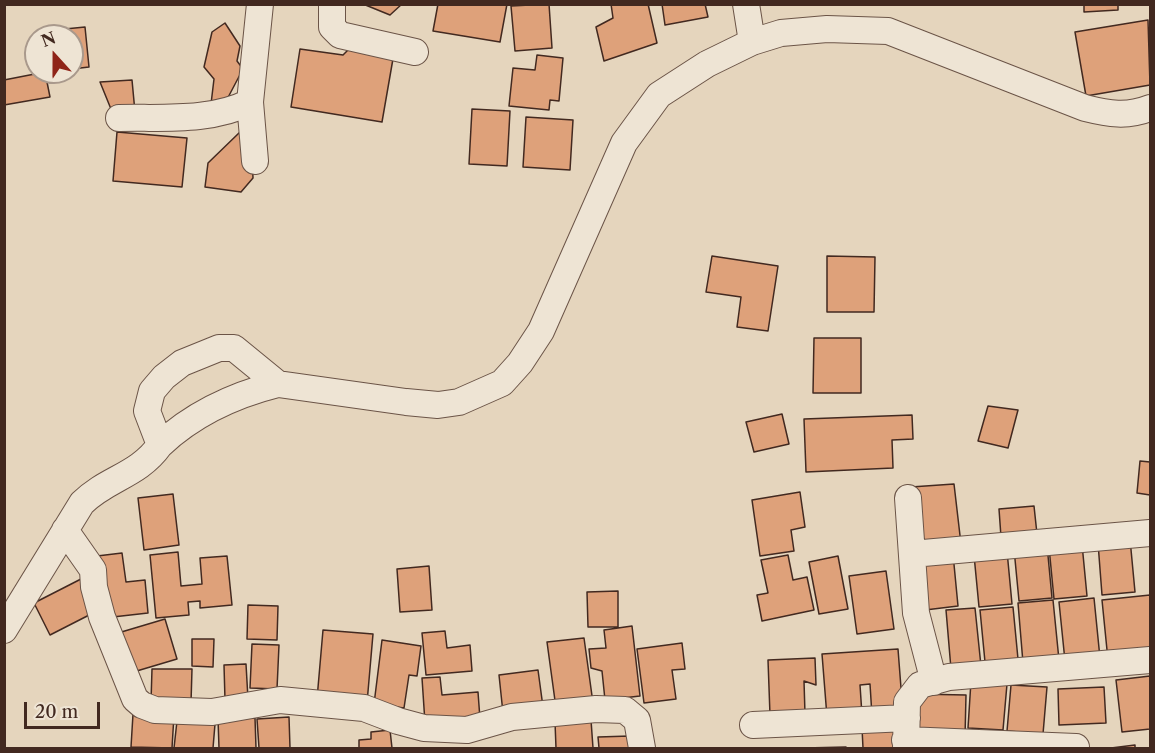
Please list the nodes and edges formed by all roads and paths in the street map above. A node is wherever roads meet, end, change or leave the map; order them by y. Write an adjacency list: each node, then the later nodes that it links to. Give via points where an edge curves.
1 (260, 4): 6 (street)
2 (332, 4): 5 (street, via 332,27 340,35)
3 (746, 4): 4 (street)
4 (752, 42): 7 (street, via 781,33 827,29 888,31 1085,108 1133,114); 10 (street, via 707,64 659,95 624,143 541,331 502,383 481,394 438,405)
5 (415, 52)
6 (250, 102): 8 (street, via 210,114); 9 (street)
7 (1150, 108)
8 (119, 118)
9 (255, 161)
10 (278, 384): 11 (street, via 223,402 194,418); 11 (street, via 234,348 219,348 182,363 164,376 147,402 149,420)
11 (160, 445): 13 (street, via 139,469 91,494)
12 (908, 498): 15 (street)
13 (65, 530): 16 (street); 22 (street, via 93,570 102,617 130,688 142,705 155,710 212,712 280,700 364,708 424,728 467,730 512,717 625,710 637,720)
14 (1150, 533): 15 (street)
15 (912, 554): 18 (street, via 916,613)
16 (4, 630)
17 (1150, 660): 18 (street, via 950,677)
18 (934, 682): 20 (street, via 920,685 908,702)
19 (753, 725): 20 (street)
20 (906, 736): 21 (street)
21 (1076, 747)
22 (642, 748)

